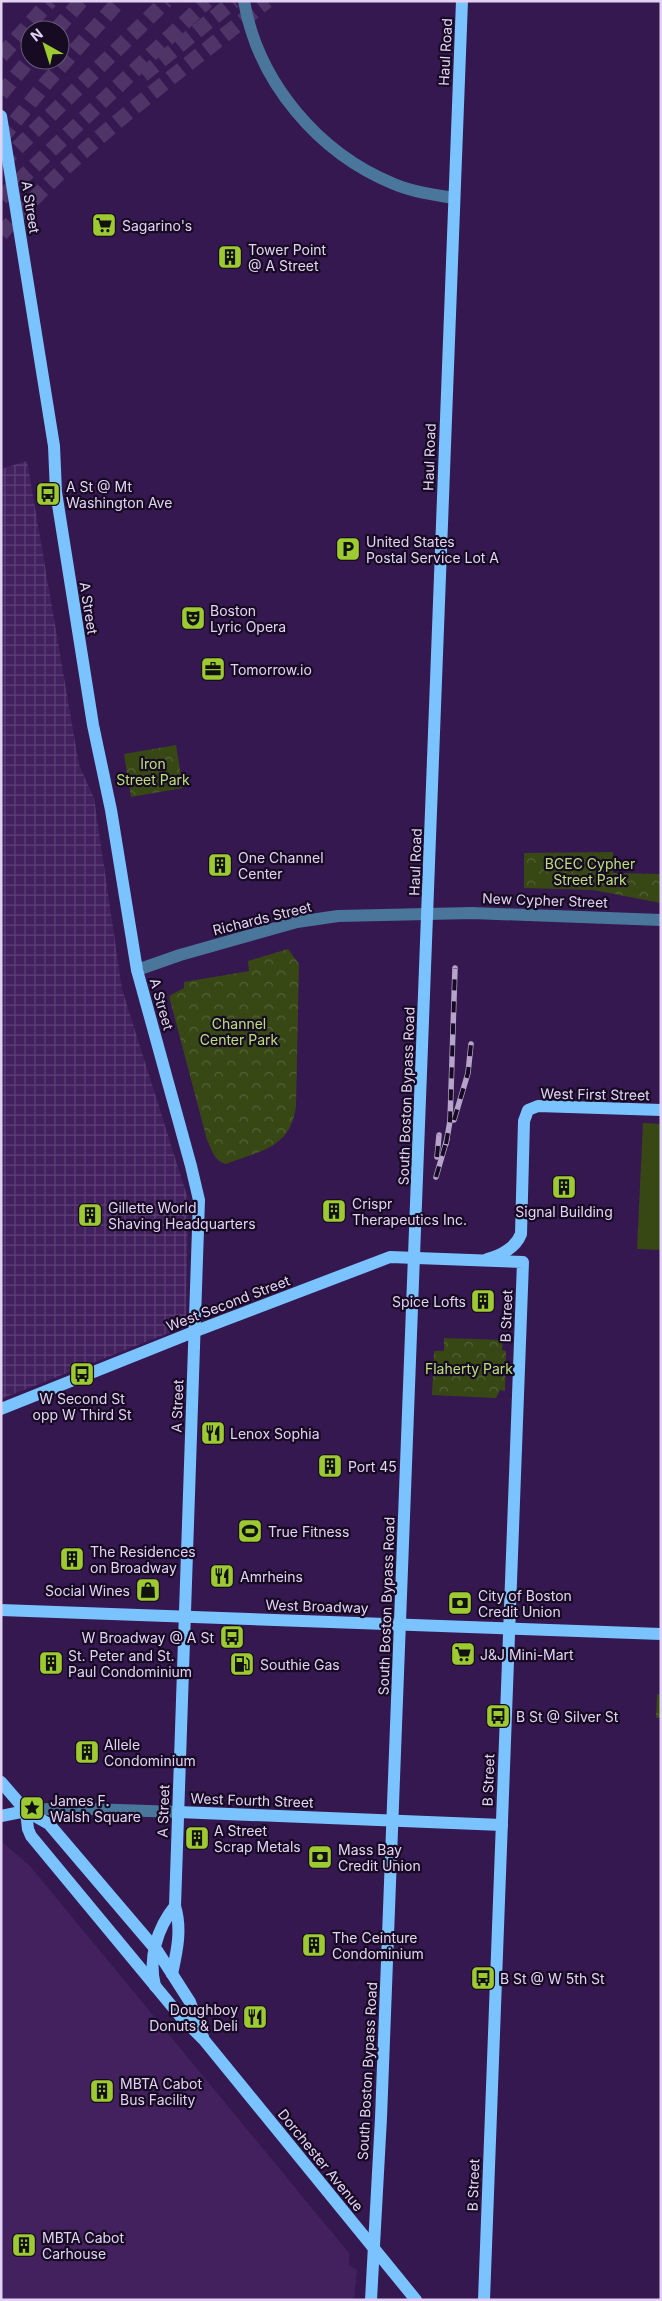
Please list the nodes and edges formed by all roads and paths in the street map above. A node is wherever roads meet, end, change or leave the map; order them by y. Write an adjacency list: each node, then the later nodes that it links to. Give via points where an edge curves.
1 (244, 1): 4 (street, via 252,36 270,74 299,115 322,139 381,178 424,193)
2 (462, 1): 4 (main road, Haul Road)
3 (1, 116): 7 (main road, A Street, via 54,446 56,492 91,715 113,819)
4 (454, 198): 5 (main road, Haul Road)
5 (428, 914): 6 (street, New Cypher Street); 7 (street, Richards Street, via 338,916 297,922); 28 (main road, South Boston Bypass Road, via 381,2118)
6 (661, 920)
7 (137, 970): 12 (main road, A Street, via 197,1192)
8 (661, 1110): 9 (main road, West First Street, via 538,1106 528,1110 524,1121)
9 (520, 1239): 10 (main road, West Second Street, via 500,1254)
10 (472, 1260): 11 (main road, West Second Street); 12 (main road, West Second Street, via 386,1259)
11 (523, 1262): 16 (main road, B Street)
12 (196, 1331): 13 (main road, West Second Street); 15 (main road, A Street)
13 (1, 1409)
14 (1, 1610): 15 (main road, West Broadway)
15 (184, 1616): 16 (main road, West Broadway); 20 (main road, A Street)
16 (509, 1628): 17 (main road, West Broadway); 22 (main road, B Street)
17 (661, 1634)
18 (1, 1782): 19 (main road, Dorchester Avenue)
19 (26, 1811): 20 (street, West Fourth Street, via 60,1808); 21 (main road, West Fourth Street); 24 (main road, Dorchester Avenue, via 49,1824); 26 (main road, Dorchester Avenue, via 31,1836)
20 (178, 1812): 22 (main road, West Fourth Street); 23 (main road, A Street)
21 (1, 1816)
22 (502, 1825): 30 (main road, B Street)
23 (175, 1906): 24 (main road, via 162,1926); 25 (main road, A Street, via 178,1934)
24 (154, 1948): 25 (main road, Dorchester Avenue); 26 (main road, via 152,1969)
25 (172, 1974): 27 (main road, Dorchester Avenue, via 192,2006)
26 (155, 1986): 27 (main road, Dorchester Avenue)
27 (204, 2040): 29 (main road, Dorchester Avenue)
28 (371, 2300)
29 (416, 2300)
30 (484, 2300)

